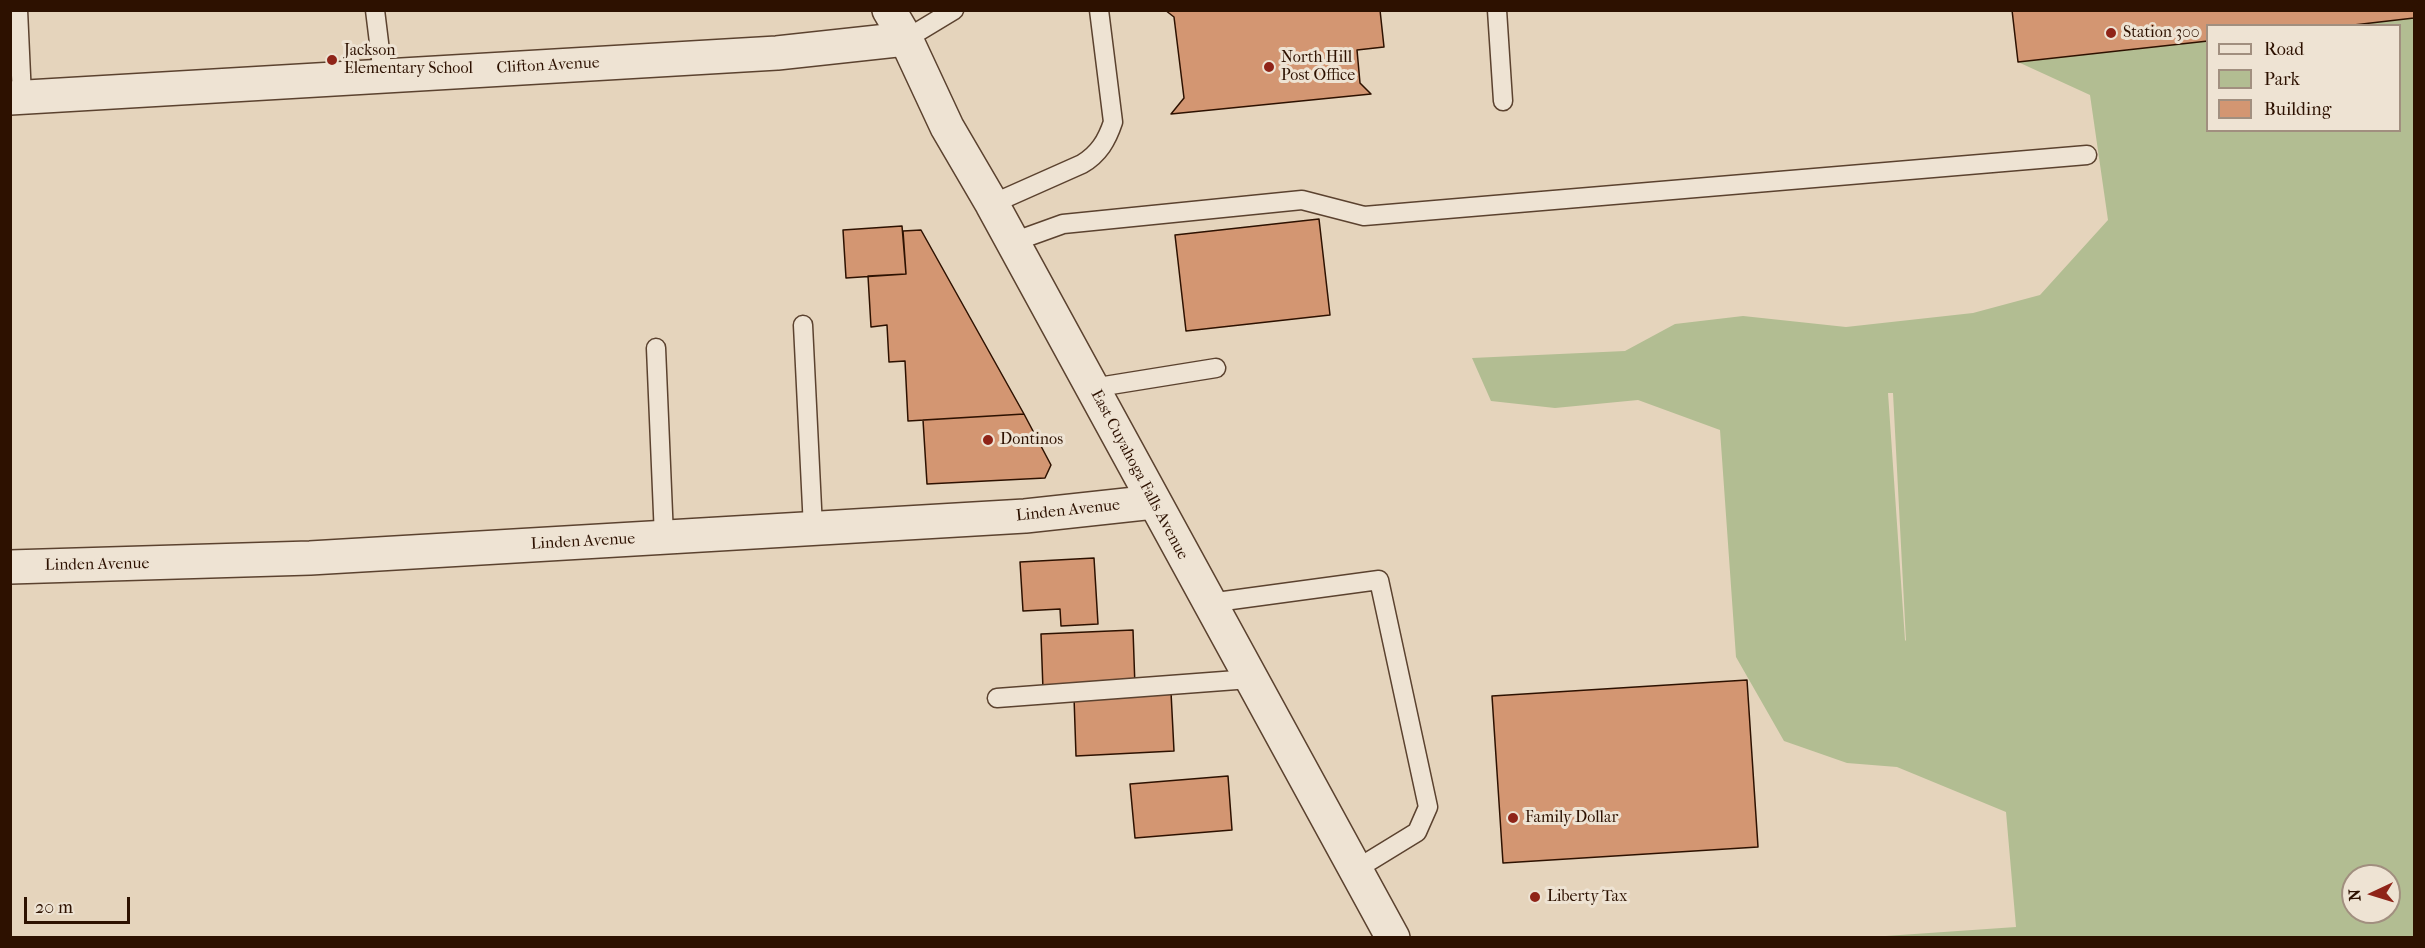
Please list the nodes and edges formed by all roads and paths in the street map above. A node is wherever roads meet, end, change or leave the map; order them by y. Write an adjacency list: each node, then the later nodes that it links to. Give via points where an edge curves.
1 (18, 10): 9 (lane)
2 (375, 10): 8 (lane)
3 (889, 10): 7 (street, East Cuyahoga Falls Avenue)
4 (954, 10): 7 (lane)
5 (1099, 10): 12 (lane, via 1113,122 1108,137 1092,158 1082,164)
6 (1497, 10): 10 (lane)
7 (906, 39): 8 (street, Clifton Avenue, via 777,53); 12 (street, East Cuyahoga Falls Avenue, via 947,127)
8 (383, 75): 9 (street, Clifton Avenue)
9 (16, 98)
10 (1503, 101)
11 (2087, 155): 13 (lane, via 1364,216 1302,200 1064,224)
12 (992, 204): 13 (street, East Cuyahoga Falls Avenue)
13 (1013, 242): 17 (street, East Cuyahoga Falls Avenue)
14 (803, 325): 19 (lane)
15 (656, 348): 20 (lane)
16 (1216, 368): 17 (lane)
17 (1092, 388): 18 (street, East Cuyahoga Falls Avenue)
18 (1154, 502): 19 (street, Linden Avenue, via 1025,516); 22 (street, East Cuyahoga Falls Avenue)
19 (813, 528): 20 (street, Linden Avenue)
20 (664, 537): 21 (street, Linden Avenue, via 310,558)
21 (10, 567)
22 (1209, 603): 23 (street, East Cuyahoga Falls Avenue); 25 (lane, via 1379,580 1428,807 1417,831)
23 (1250, 679): 24 (lane); 25 (street, East Cuyahoga Falls Avenue)
24 (997, 698)
25 (1355, 870): 26 (street, East Cuyahoga Falls Avenue)
26 (1393, 938)

